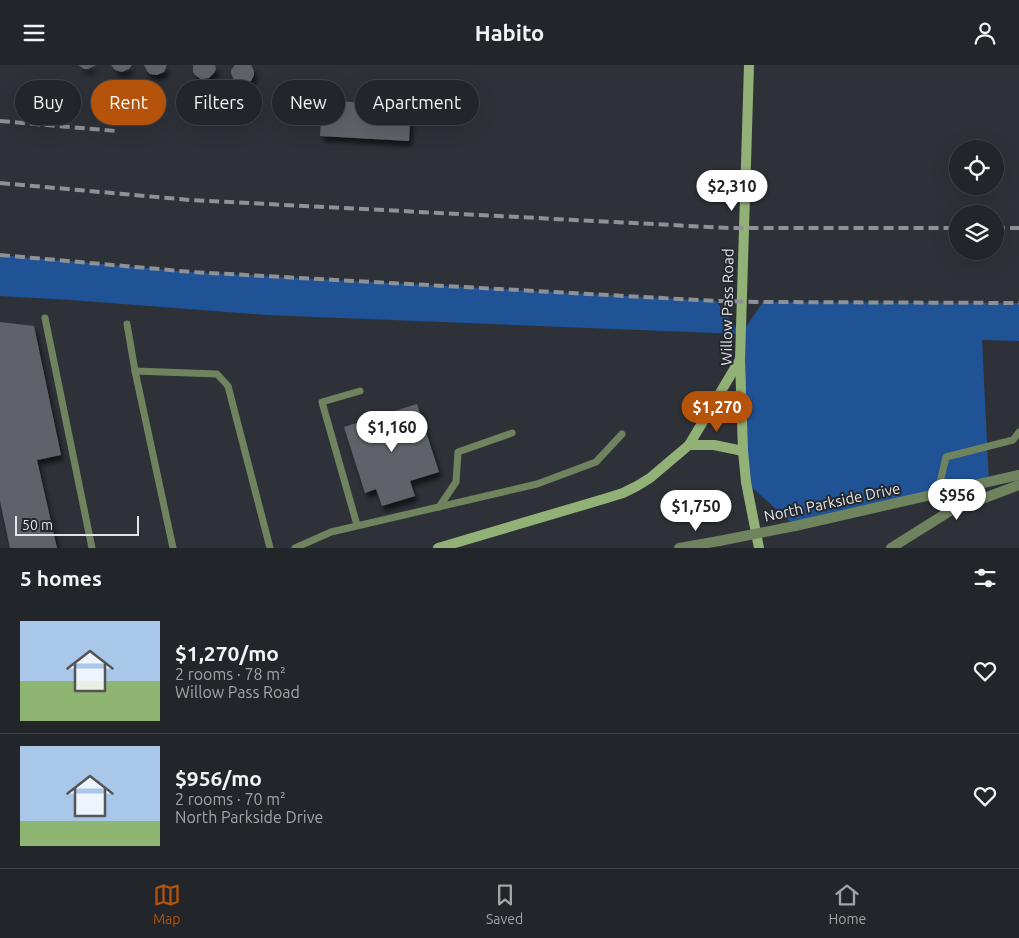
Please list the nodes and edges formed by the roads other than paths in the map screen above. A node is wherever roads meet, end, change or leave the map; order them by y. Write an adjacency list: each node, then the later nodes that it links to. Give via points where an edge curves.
1 (749, 65): 4 (main road, Willow Pass Road)
2 (45, 318): 17 (lane)
3 (127, 325): 5 (lane)
4 (740, 360): 10 (main road); 11 (main road, Willow Pass Road)
5 (135, 371): 18 (lane); 19 (lane, via 217,374 228,386)
6 (360, 391): 16 (lane, via 322,402)
7 (1019, 432): 14 (lane, via 1014,441 946,457)
8 (512, 433): 15 (lane, via 458,451 456,482)
9 (622, 435): 15 (lane, via 596,462 536,484)
10 (689, 445): 11 (main road, via 714,445); 21 (main road, via 650,478 623,493)
11 (743, 451): 23 (main road, Willow Pass Road)
12 (1019, 475): 14 (street, North Parkside Drive)
13 (1019, 485): 24 (street, via 950,511)
14 (936, 495): 22 (street, North Parkside Drive, bridge)
15 (439, 507): 16 (lane)
16 (357, 525): 20 (lane, via 330,531)
17 (92, 548)
18 (173, 548)
19 (270, 548)
20 (295, 548)
21 (438, 548)
22 (679, 548)
23 (759, 548)
24 (891, 548)

